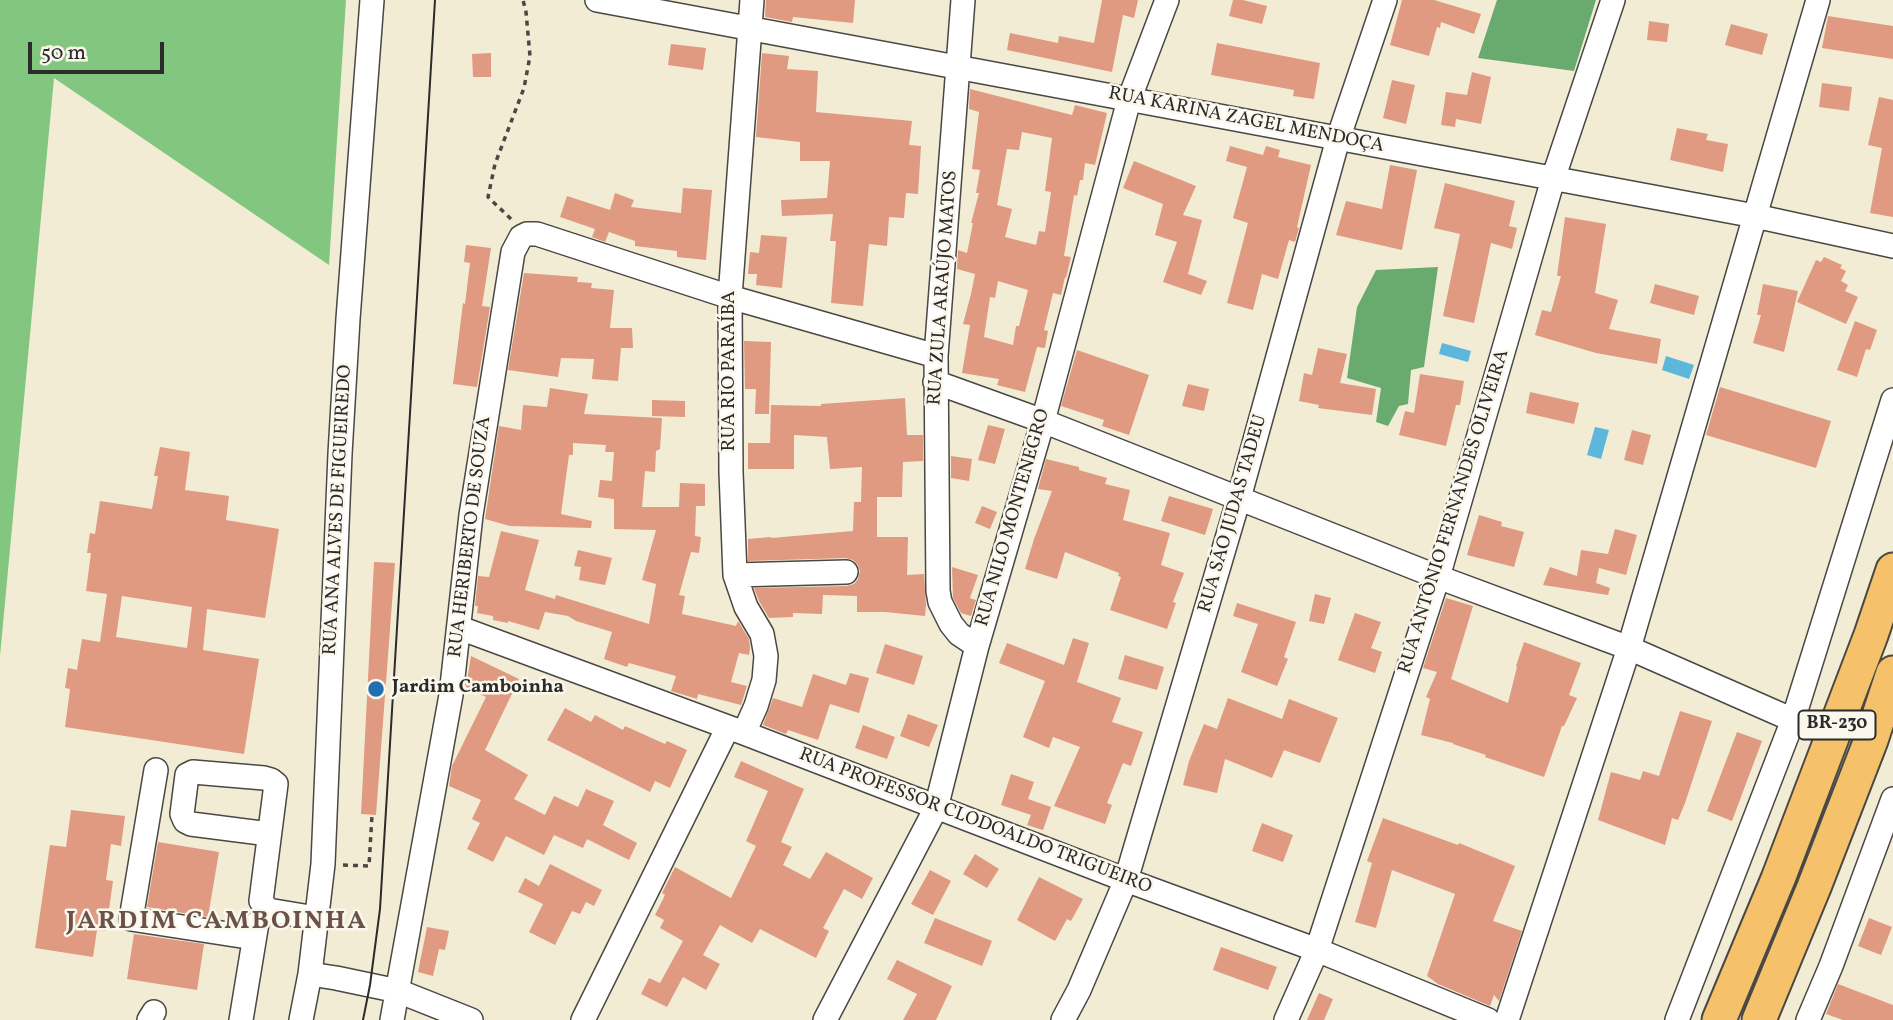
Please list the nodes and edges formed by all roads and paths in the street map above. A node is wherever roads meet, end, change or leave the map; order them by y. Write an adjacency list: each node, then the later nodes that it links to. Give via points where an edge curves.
1 (372, 0): 39 (street, RUA ANA ALVES DE FIGUEIREDO, via 348,319)
2 (523, 0): 16 (path, via 530,56 488,197)
3 (597, 0): 10 (street, RUA KARINA ZAGEL MENDOÇA)
4 (752, 0): 10 (street, RUA RIO PARAÍBA)
5 (963, 0): 11 (street, RUA ZULA ARAÚJO MATOS)
6 (1167, 0): 12 (street, RUA NILO MONTENEGRO)
7 (1385, 0): 13 (street, RUA SÃO JUDAS TADEU)
8 (1613, 0): 14 (street, RUA ANTÔNIO FERNANDES OLIVEIRA)
9 (1818, 0): 15 (street)
10 (751, 29): 11 (street, RUA KARINA ZAGEL MENDOÇA); 18 (street, RUA RIO PARAÍBA)
11 (959, 68): 12 (street, RUA KARINA ZAGEL MENDOÇA); 19 (street, RUA ZULA ARAÚJO MATOS)
12 (1129, 100): 13 (street, RUA KARINA ZAGEL MENDOÇA); 22 (street, RUA NILO MONTENEGRO)
13 (1339, 139): 14 (street, RUA KARINA ZAGEL MENDOÇA); 23 (street, RUA SÃO JUDAS TADEU)
14 (1553, 179): 15 (street, RUA KARINA ZAGEL MENDOÇA); 27 (street, RUA ANTÔNIO FERNANDES OLIVEIRA)
15 (1755, 216): 17 (street, RUA KARINA ZAGEL MENDOÇA); 30 (street)
16 (532, 234): 18 (street); 28 (street, RUA HERIBERTO DE SOUZA, via 521,237 513,252 475,485)
17 (1893, 246)
18 (730, 297): 19 (street); 26 (street, RUA RIO PARAÍBA)
19 (936, 356): 20 (street, RUA ZULA ARAÚJO MATOS)
20 (935, 382): 22 (street); 29 (street, RUA ZULA ARAÚJO MATOS, via 938,591 951,624)
21 (1893, 400): 32 (street)
22 (1043, 421): 23 (street); 29 (street, RUA NILO MONTENEGRO)
23 (1239, 498): 27 (street); 40 (street, RUA SÃO JUDAS TADEU)
24 (1893, 570): 58 (highway, BR-230, via 1778,878)
25 (846, 572): 26 (street)
26 (735, 575): 33 (street, RUA RIO PARAÍBA, via 762,634 766,656 757,706)
27 (1438, 577): 30 (street); 44 (street, RUA ANTÔNIO FERNANDES OLIVEIRA)
28 (460, 628): 33 (street, RUA PROFESSOR CLODOALDO TRIGUEIRO); 46 (street, RUA HERIBERTO DE SOUZA)
29 (977, 646): 36 (street, RUA NILO MONTENEGRO)
30 (1629, 648): 32 (street); 56 (street)
31 (1893, 673): 59 (highway, BR-230, via 1843,814)
32 (1793, 720): 57 (street)
33 (736, 730): 36 (street, RUA PROFESSOR CLODOALDO TRIGUEIRO); 51 (street, RUA RIO PARAÍBA)
34 (156, 770): 43 (street, via 131,919)
35 (1893, 799): 60 (street)
36 (936, 808): 40 (street, RUA PROFESSOR CLODOALDO TRIGUEIRO); 52 (street, RUA NILO MONTENEGRO)
37 (372, 815): 39 (path, via 369,866)
38 (269, 834): 41 (street, via 261,901)
39 (323, 864): 42 (street, RUA ANA ALVES DE FIGUEIREDO)
40 (1126, 880): 44 (street, RUA PROFESSOR CLODOALDO TRIGUEIRO); 53 (street, RUA SÃO JUDAS TADEU)
41 (268, 910): 42 (street); 43 (street, via 257,923)
42 (316, 918): 45 (street, RUA ANA ALVES DE FIGUEIREDO)
43 (254, 938): 47 (street)
44 (1317, 950): 54 (street, RUA ANTÔNIO FERNANDES OLIVEIRA); 55 (street, RUA PROFESSOR CLODOALDO TRIGUEIRO)
45 (310, 974): 46 (street); 48 (street, RUA ANA ALVES DE FIGUEIREDO)
46 (398, 991): 49 (street, RUA HERIBERTO DE SOUZA); 50 (street)
47 (241, 1020)
48 (301, 1020)
49 (392, 1020)
50 (471, 1020)
51 (583, 1020)
52 (825, 1020)
53 (1063, 1020)
54 (1286, 1020)
55 (1488, 1020)
56 (1507, 1020)
57 (1677, 1020)
58 (1719, 1020)
59 (1759, 1020)
60 (1808, 1020)

